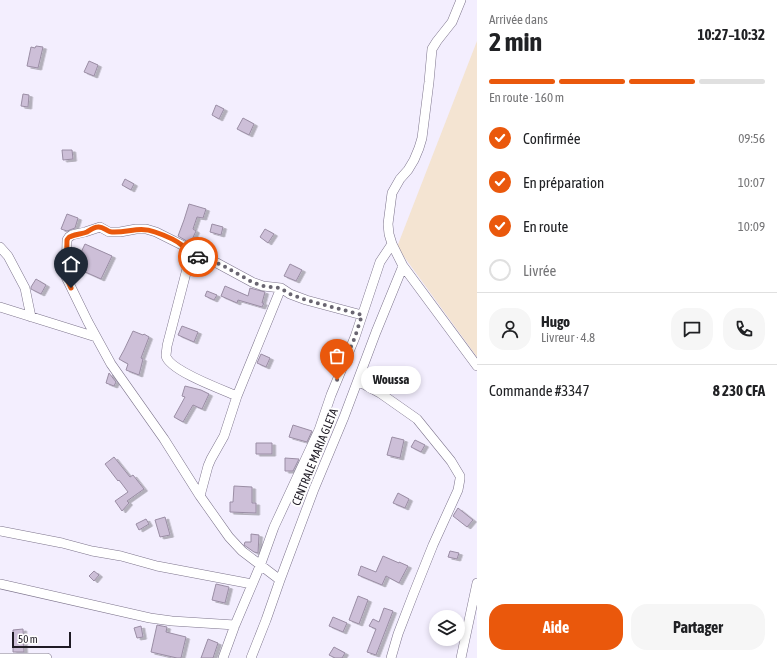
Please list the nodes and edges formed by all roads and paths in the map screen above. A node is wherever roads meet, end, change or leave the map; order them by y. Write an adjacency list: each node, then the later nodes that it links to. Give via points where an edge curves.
1 (462, 0): 2 (street, via 452,22 432,49 420,143 414,160 392,194 388,224)
2 (392, 244): 5 (street); 8 (street, via 380,262)
3 (0, 246): 9 (street, via 25,288)
4 (192, 255): 6 (street, via 218,263 252,282); 10 (street, via 182,245 146,229 109,232 100,226 69,237 66,277); 13 (street, via 166,356 186,374)
5 (403, 266): 11 (street); 12 (street, CENTRALE MARIA GLETA)
6 (280, 288): 8 (street, via 306,300); 13 (street)
7 (0, 307): 9 (street)
8 (362, 315): 16 (street, via 318,430 274,527)
9 (31, 317): 10 (street)
10 (96, 337): 14 (street, via 111,364 164,438)
11 (477, 366)
12 (358, 381): 17 (street, CENTRALE MARIA GLETA); 26 (street, via 417,419 460,476 458,490 433,545)
13 (237, 396): 14 (street, via 224,436 208,466)
14 (200, 496): 16 (street, via 229,537 242,552)
15 (0, 531): 20 (street)
16 (260, 566): 17 (street); 20 (street)
17 (280, 580): 25 (street, CENTRALE MARIA GLETA)
18 (477, 583): 27 (street)
19 (0, 584): 21 (street, via 150,618)
20 (252, 584): 21 (street)
21 (235, 625): 24 (street)
22 (0, 658): 23 (street)
23 (46, 658)
24 (223, 658)
25 (251, 658)
26 (391, 658)
27 (461, 658)

